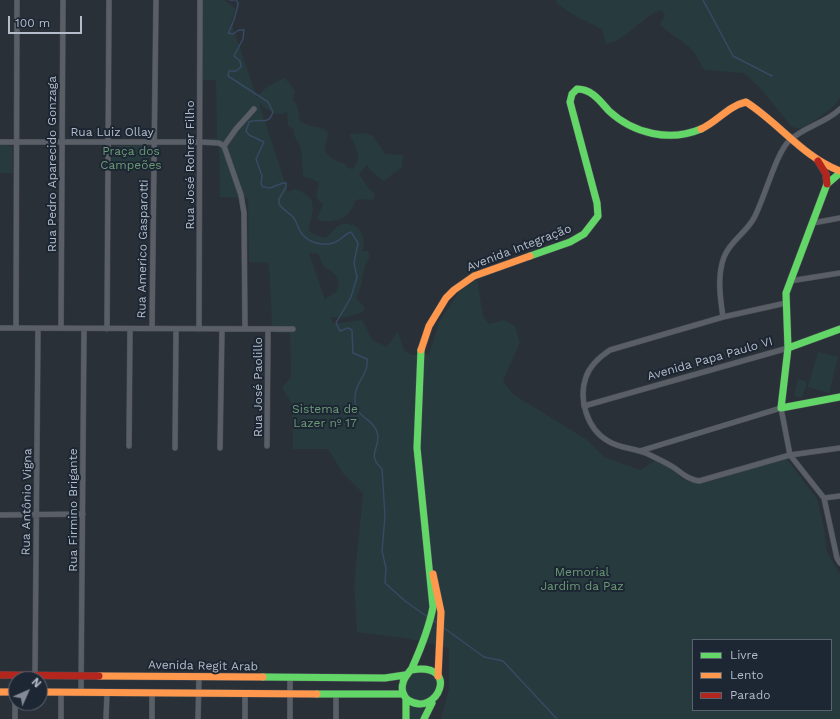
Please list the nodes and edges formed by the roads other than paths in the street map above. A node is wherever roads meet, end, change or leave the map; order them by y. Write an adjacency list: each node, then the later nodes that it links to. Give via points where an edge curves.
1 (17, 0): 12 (street)
2 (63, 0): 9 (street, Rua Pedro Aparecido Gonzaga)
3 (109, 0): 10 (street)
4 (156, 0): 13 (street, Rua Americo Gasparotti)
5 (200, 0): 14 (street, Rua José Rohrer Filho)
6 (254, 109): 15 (street)
7 (840, 109): 8 (street)
8 (793, 138): 16 (main road, Avenida Integração); 24 (street, via 782,149 762,204 724,256 719,286); 58 (main road, Avenida Integração, via 746,102 734,106 701,130 690,134 669,135 651,133 623,121 586,89 577,89 572,94 570,102 597,203 598,216 584,234 570,242 485,271 464,282 443,303 429,326 422,345 417,448)
9 (62, 141): 10 (street, Rua Luiz Ollay); 12 (street, Rua Luiz Ollay); 27 (street, Rua Pedro Aparecido Gonzaga)
10 (108, 141): 13 (street, Rua Luiz Ollay); 30 (street)
11 (0, 142): 12 (street, Rua Luiz Ollay)
12 (17, 142): 26 (street)
13 (154, 142): 14 (street, Rua Luiz Ollay); 32 (street, Rua Americo Gasparotti)
14 (200, 142): 15 (street, Rua Luiz Ollay, via 219,143); 33 (street, Rua José Rohrer Filho)
15 (224, 146): 39 (street, via 241,195 244,213)
16 (817, 160): 17 (main road, Avenida Integração); 18 (main road, Avenida Integração, via 826,174)
17 (840, 172): 18 (main road)
18 (827, 184): 20 (main road)
19 (840, 218): 20 (street)
20 (813, 223): 22 (main road)
21 (840, 273): 22 (street)
22 (790, 281): 23 (main road)
23 (786, 303): 24 (street); 40 (main road)
24 (723, 317): 42 (street, via 610,350 598,359 586,376)
25 (0, 328): 26 (street)
26 (16, 328): 29 (street)
27 (61, 328): 29 (street); 37 (street)
28 (293, 328): 35 (street)
29 (38, 329): 55 (street, Rua Antônio Vigna)
30 (107, 329): 31 (street); 37 (street)
31 (130, 329): 32 (street); 44 (street)
32 (152, 329): 38 (street)
33 (199, 329): 34 (street); 38 (street)
34 (222, 329): 39 (street); 47 (street)
35 (268, 329): 39 (street); 45 (street, Rua José Paolillo)
36 (840, 329): 40 (main road, Avenida Papa Paulo VI)
37 (84, 330): 53 (street, Rua Firmino Brigante)
38 (176, 330): 46 (street)
39 (245, 330)
40 (788, 348): 42 (street, Avenida Papa Paulo VI); 43 (main road)
41 (840, 397): 43 (main road)
42 (584, 406): 49 (street, via 594,431 600,436 608,442)
43 (781, 408): 49 (street); 50 (street)
44 (130, 446)
45 (267, 446)
46 (175, 448)
47 (220, 448)
48 (840, 448): 50 (street)
49 (640, 451): 50 (street, via 672,466 685,477 699,481)
50 (790, 454): 52 (street)
51 (840, 496): 52 (street)
52 (824, 498): 56 (street)
53 (83, 514): 55 (street); 63 (street, Rua Firmino Brigante)
54 (0, 515): 55 (street)
55 (37, 515): 60 (street, Rua Antônio Vigna)
56 (837, 543): 57 (street, via 837,558)
57 (840, 563)
58 (430, 566): 59 (main road, Avenida Integração, via 433,607 431,618); 65 (main road, Avenida Integração, via 442,605)
59 (411, 670): 62 (main road); 65 (main road, via 426,667)
60 (35, 671)
61 (48, 675): 63 (main road, Avenida Regit Arab)
62 (405, 675): 66 (main road, Avenida Regit Arab, via 386,678); 76 (main road, via 402,683)
63 (82, 676): 64 (main road, Avenida Regit Arab); 69 (street, Rua Firmino Brigante)
64 (199, 676): 66 (main road, Avenida Regit Arab); 70 (street)
65 (438, 676): 77 (main road, via 441,689 439,696)
66 (290, 678): 74 (street)
67 (48, 692): 68 (main road)
68 (61, 692): 69 (main road); 78 (street)
69 (81, 692): 71 (main road)
70 (199, 692): 72 (main road); 73 (main road); 81 (street)
71 (107, 693): 72 (main road); 79 (street)
72 (152, 693): 80 (street)
73 (245, 693): 74 (main road); 82 (street)
74 (290, 693): 75 (main road); 83 (street)
75 (336, 693): 76 (main road); 84 (street)
76 (404, 697): 77 (main road, via 417,706); 85 (main road)
77 (432, 703): 86 (main road)
78 (61, 719)
79 (106, 719)
80 (152, 719)
81 (198, 719)
82 (245, 719)
83 (290, 719)
84 (336, 719)
85 (406, 719)
86 (424, 719)

